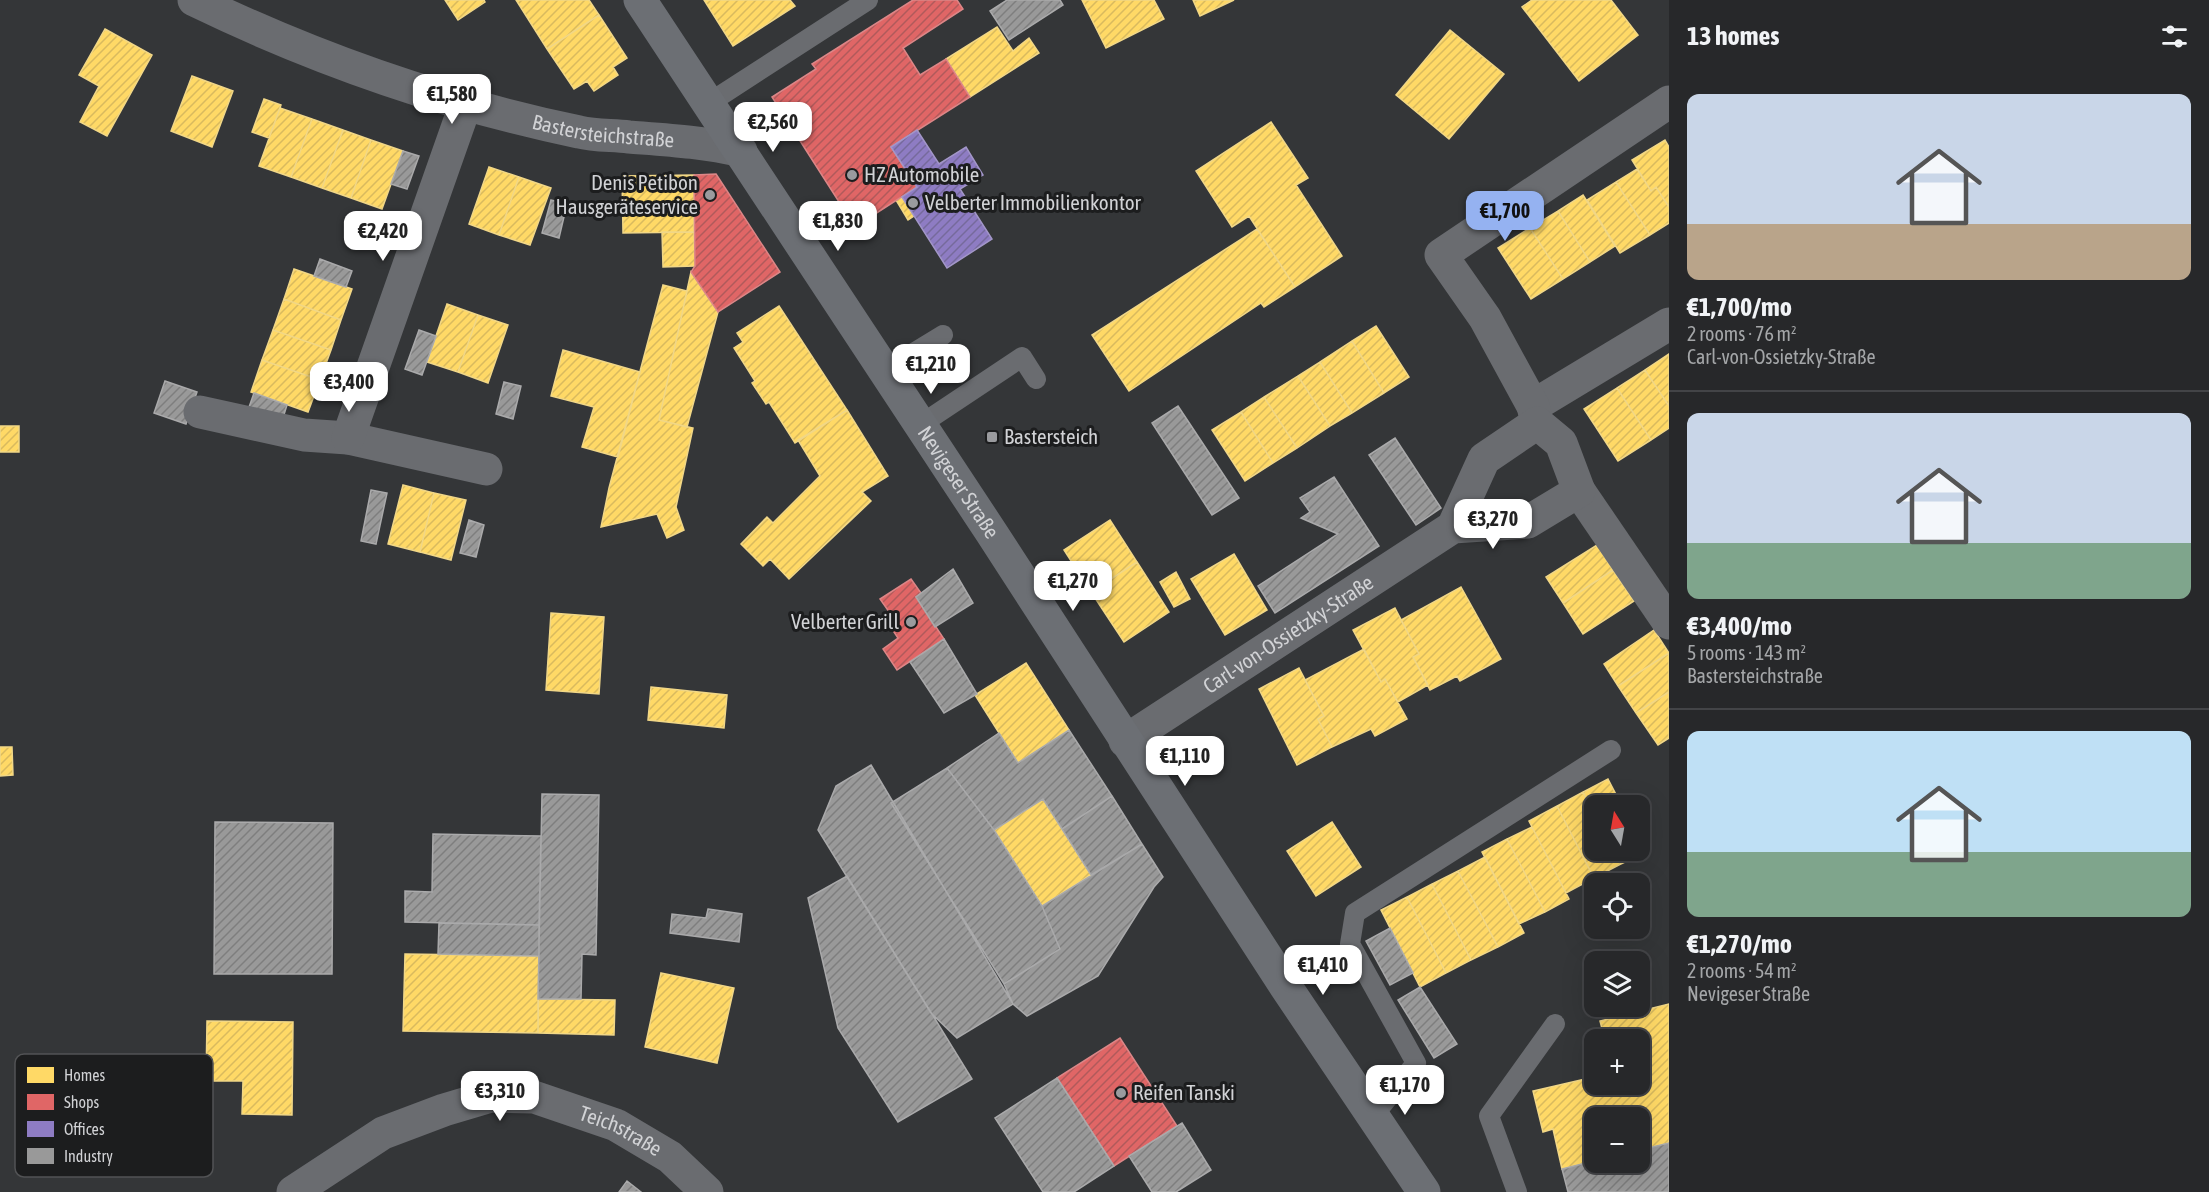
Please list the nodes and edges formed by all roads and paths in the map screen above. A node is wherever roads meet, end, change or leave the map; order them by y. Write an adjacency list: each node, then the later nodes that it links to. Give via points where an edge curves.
1 (194, 0): 5 (street, Bastersteichstraße, via 365,74)
2 (640, 0): 6 (main road, Nevigeser Straße)
3 (868, 0): 6 (lane)
4 (1669, 102): 13 (street, via 1441,255 1485,318)
5 (466, 103): 7 (street, Bastersteichstraße, via 581,133 701,143); 15 (street)
6 (709, 103): 7 (main road, Nevigeser Straße)
7 (741, 151): 10 (main road, Nevigeser Straße)
8 (1669, 324): 13 (street)
9 (943, 335): 10 (lane)
10 (884, 371): 14 (main road, Nevigeser Straße)
11 (1036, 379): 14 (lane, via 1022,357)
12 (200, 412): 15 (street, via 304,435)
13 (1535, 415): 17 (street, via 1561,443); 18 (street, via 1484,459)
14 (920, 425): 20 (main road, Nevigeser Straße)
15 (348, 438): 16 (street)
16 (486, 469)
17 (1579, 491): 18 (street, Carl-von-Ossietzky-Straße, via 1528,522); 19 (street)
18 (1453, 527): 20 (street, Carl-von-Ossietzky-Straße)
19 (1669, 623)
20 (1125, 741): 23 (main road, Nevigeser Straße)
21 (1611, 750): 23 (lane, via 1355,913 1350,944 1416,1063)
22 (1555, 1023): 27 (lane, via 1489,1116)
23 (1374, 1115): 24 (main road, Nevigeser Straße)
24 (1417, 1189)
25 (293, 1192): 26 (street, Teichstraße, via 383,1133 491,1096 534,1098 616,1125 670,1157)
26 (707, 1192)
27 (1517, 1192)

